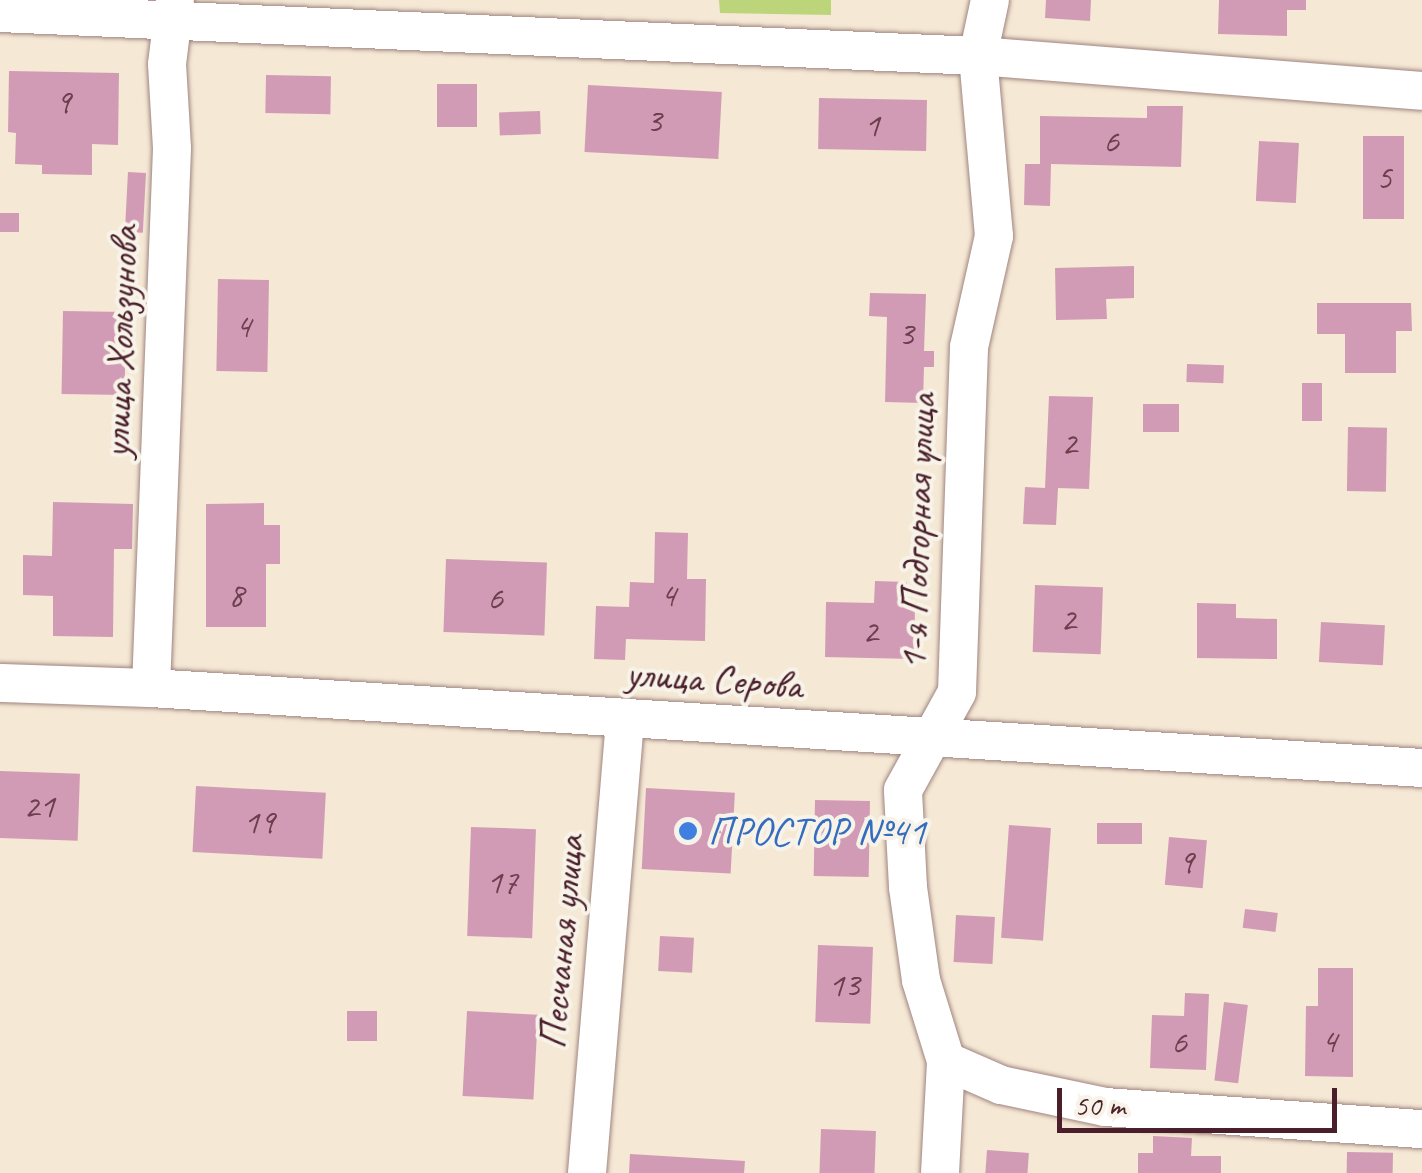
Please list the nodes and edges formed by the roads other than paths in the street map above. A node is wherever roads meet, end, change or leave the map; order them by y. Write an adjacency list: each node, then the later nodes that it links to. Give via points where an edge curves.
1 (990, 0): 4 (street, 1-я Подгорная улица)
2 (172, 10): 3 (street); 4 (street); 7 (street, улица Хользунова)
3 (0, 12)
4 (978, 56): 5 (street); 9 (street, 1-я Подгорная улица, via 994,236 969,347 957,692)
5 (1422, 91)
6 (0, 683): 7 (street, улица Серова)
7 (152, 688): 8 (street, улица Серова)
8 (625, 718): 9 (street, улица Серова); 13 (street, Песчаная улица)
9 (935, 739): 10 (street, улица Серова); 11 (street, 1-я Подгорная улица, via 904,790 921,980)
10 (1422, 768)
11 (946, 1061): 12 (street, via 1001,1084 1105,1107); 14 (street, 1-я Подгорная улица)
12 (1422, 1129)
13 (587, 1173)
14 (940, 1173)

